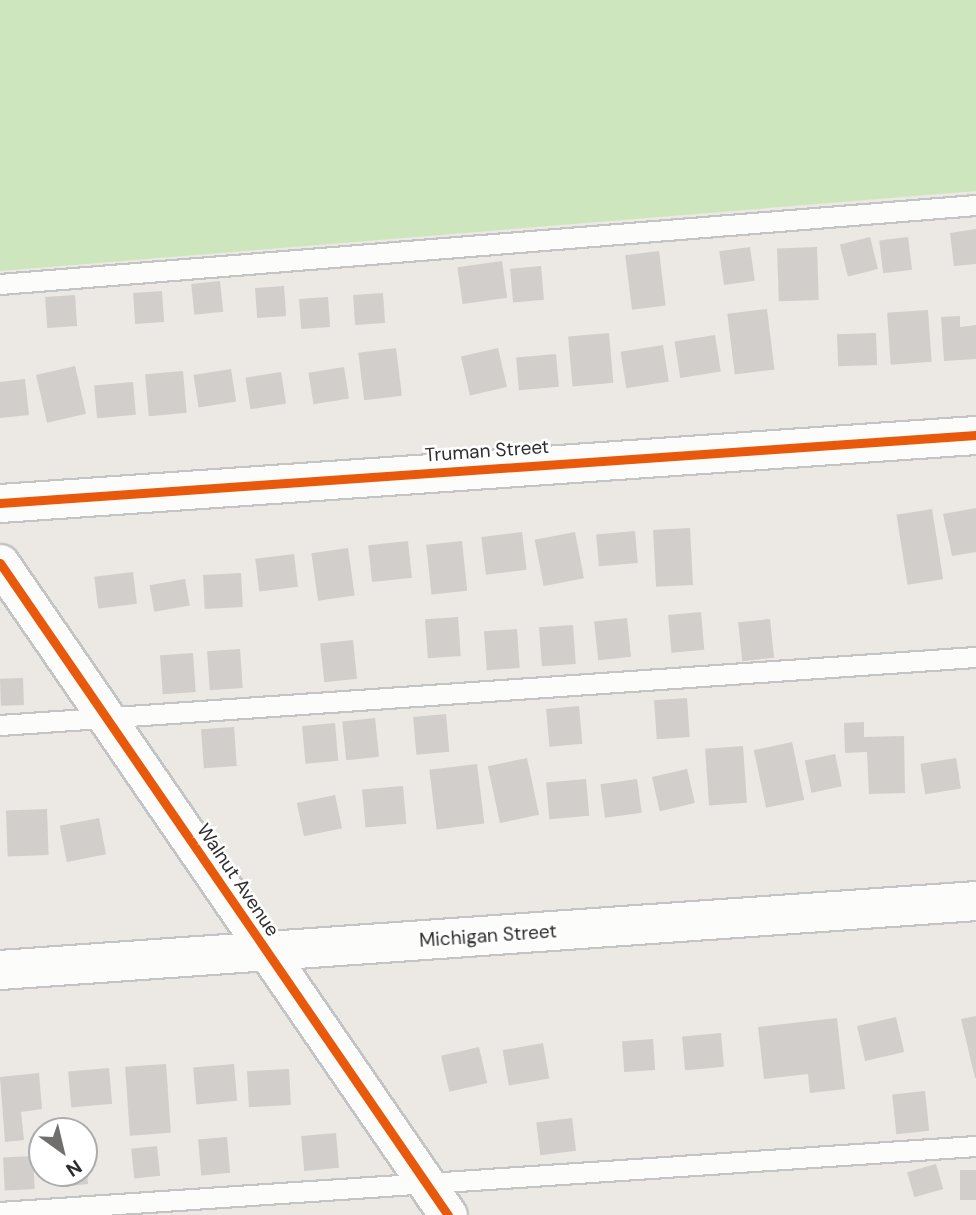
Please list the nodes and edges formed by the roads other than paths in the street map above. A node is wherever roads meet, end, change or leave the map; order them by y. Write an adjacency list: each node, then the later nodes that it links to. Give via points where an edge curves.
1 (976, 205): 2 (lane)
2 (0, 284)
3 (976, 435): 4 (street, Truman Street)
4 (0, 503)
5 (0, 563): 7 (street, Walnut Avenue)
6 (976, 657): 7 (lane)
7 (106, 718): 8 (lane); 10 (street, Walnut Avenue)
8 (0, 725)
9 (976, 901): 10 (main road, Michigan Street)
10 (266, 951): 11 (main road, Michigan Street); 13 (street, Walnut Avenue)
11 (0, 970)
12 (976, 1146): 13 (lane)
13 (427, 1184): 14 (lane); 15 (street, Walnut Avenue)
14 (0, 1212)
15 (448, 1215)

